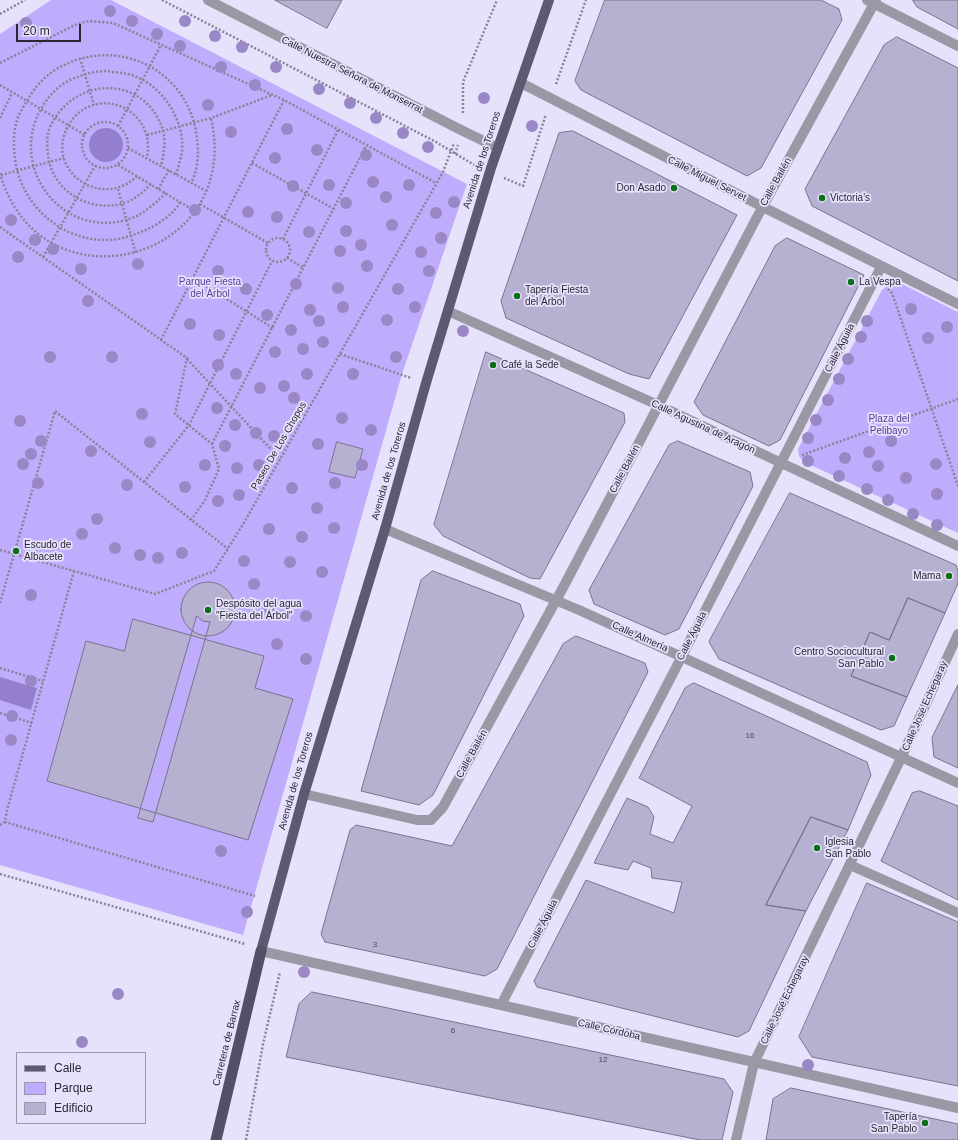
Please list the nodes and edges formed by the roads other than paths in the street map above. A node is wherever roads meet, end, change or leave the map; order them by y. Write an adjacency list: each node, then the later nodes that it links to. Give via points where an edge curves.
1 (208, 0): 6 (street, Calle Nuestra Señora de Monserrat)
2 (549, 0): 5 (main road, Avenida de los Toreros)
3 (872, 1): 4 (street); 7 (street, Calle Bailén)
4 (958, 46)
5 (521, 83): 6 (main road, Avenida de los Toreros); 7 (street, Calle Miguel Servet)
6 (498, 148): 10 (main road, Avenida de los Toreros)
7 (763, 207): 8 (street, Calle Miguel Servet); 11 (street, Calle Bailén)
8 (881, 267): 9 (street, Calle Miguel Servet); 12 (street, Calle Águila)
9 (958, 304)
10 (448, 311): 11 (street, Calle Agustina de Aragón); 13 (main road, Avenida de los Toreros)
11 (658, 406): 12 (street, Calle Agustina de Aragón); 15 (street, Calle Bailén)
12 (780, 464): 14 (street, Calle Agustina de Aragón); 17 (street, Calle Águila)
13 (385, 529): 15 (street, Calle Almería); 20 (main road, Avenida de los Toreros)
14 (958, 546)
15 (556, 600): 17 (street, Calle Almería); 20 (street, Calle Bailén, via 443,807 431,820 417,820)
16 (958, 634): 18 (street, Calle José Echegaray)
17 (682, 656): 18 (street, Calle Almería); 24 (street, Calle Águila)
18 (902, 758): 19 (street, Calle Almería); 21 (street, Calle José Echegaray)
19 (958, 783)
20 (304, 794): 23 (main road, Avenida de los Toreros)
21 (850, 865): 22 (street); 25 (street, Calle José Echegaray)
22 (958, 913)
23 (261, 951): 24 (street, Calle Córdoba); 27 (highway, Carretera de Barrax)
24 (501, 1005): 25 (street, Calle Córdoba)
25 (754, 1063): 26 (street, Calle Córdoba); 28 (street, Calle José Echegaray)
26 (958, 1108)
27 (216, 1140)
28 (736, 1140)

